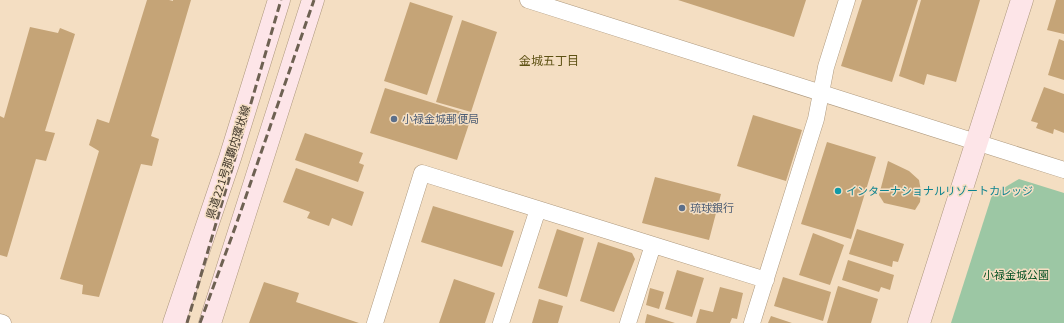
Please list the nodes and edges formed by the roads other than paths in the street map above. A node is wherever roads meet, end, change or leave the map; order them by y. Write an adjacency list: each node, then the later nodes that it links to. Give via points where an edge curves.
1 (278, 0): 14 (main road, 県道221号那覇内環状線, via 230,158)
2 (313, 0): 15 (main road)
3 (528, 0): 6 (street)
4 (847, 0): 6 (street)
5 (1022, 0): 7 (main road)
6 (820, 93): 7 (street); 11 (street, via 816,118)
7 (976, 143): 8 (street); 20 (main road)
8 (1064, 170)
9 (538, 209): 10 (street); 16 (street, via 422,173); 17 (street)
10 (653, 245): 11 (street); 18 (street)
11 (766, 280): 19 (street)
12 (0, 322): 13 (street)
13 (3, 323)
14 (174, 323)
15 (210, 323)
16 (375, 323)
17 (502, 323)
18 (628, 323)
19 (752, 323)
20 (919, 323)

